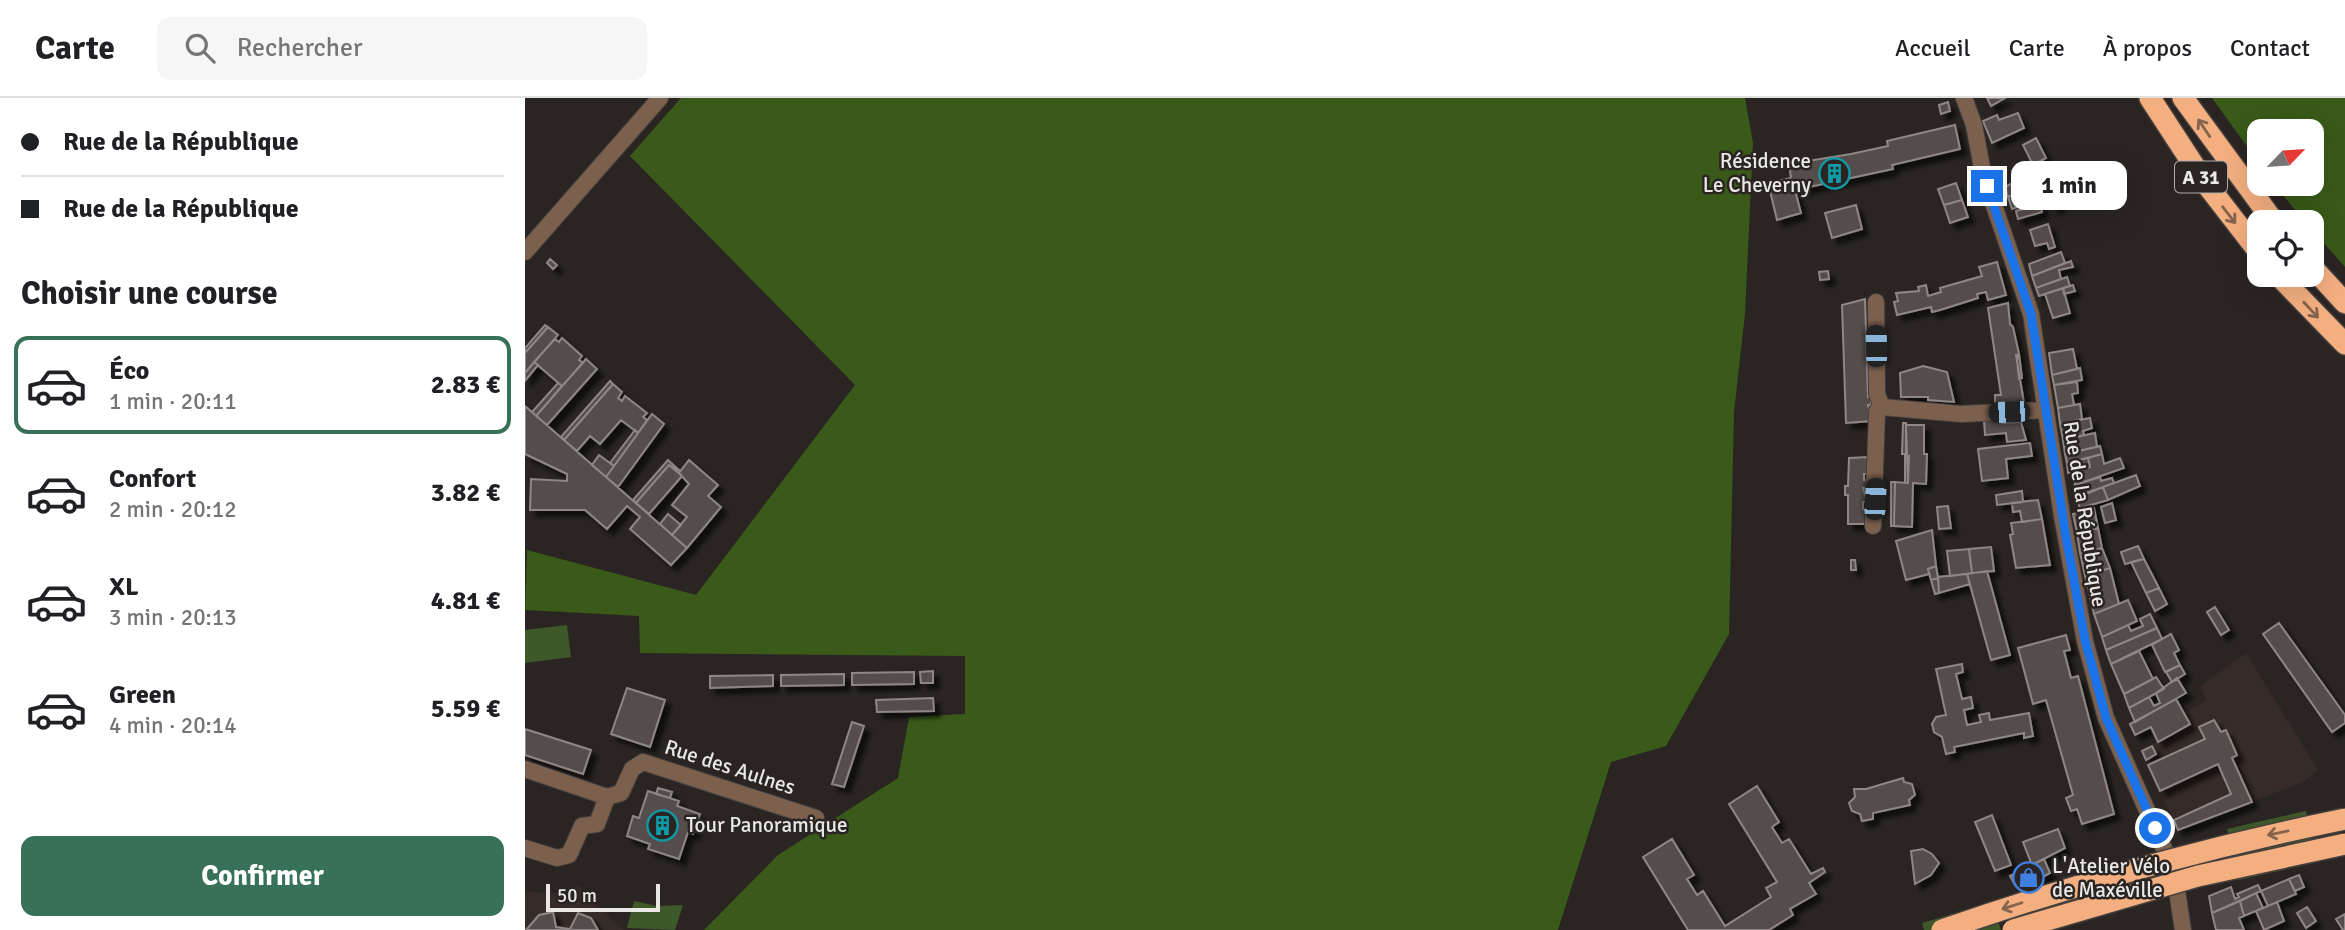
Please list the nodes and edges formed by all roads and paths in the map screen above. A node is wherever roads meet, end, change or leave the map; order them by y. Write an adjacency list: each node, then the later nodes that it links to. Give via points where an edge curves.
1 (660, 98): 7 (street)
2 (1965, 98): 14 (street, Rue de la République, via 1983,173 2029,303)
3 (2150, 98): 6 (highway, A 31, one-way to 6)
4 (2183, 98): 5 (highway, A 31, one-way to 4)
5 (2265, 210)
6 (2247, 237)
7 (525, 252)
8 (2324, 280): 11 (highway)
9 (2290, 287): 12 (highway, one-way to 12)
10 (1875, 302): 13 (street, via 1877,394)
11 (2345, 303)
12 (2345, 344)
13 (1882, 407): 14 (street, via 1961,414); 15 (street, via 1877,411)
14 (2046, 410): 24 (street, Rue de la République, via 2085,640 2106,718 2174,871)
15 (1873, 526)
16 (525, 769): 17 (street)
17 (607, 797): 18 (street, Rue des Aulnes, via 624,790 637,764 650,762); 21 (street, Rue des Aulnes, via 597,824 582,826 569,855 557,858)
18 (816, 818)
19 (2345, 819): 22 (highway, one-way to 22, bridge, via 2143,867)
20 (2345, 844): 23 (highway, bridge, via 2198,876)
21 (525, 848)
22 (1942, 930)
23 (2013, 930)
24 (2183, 930)

